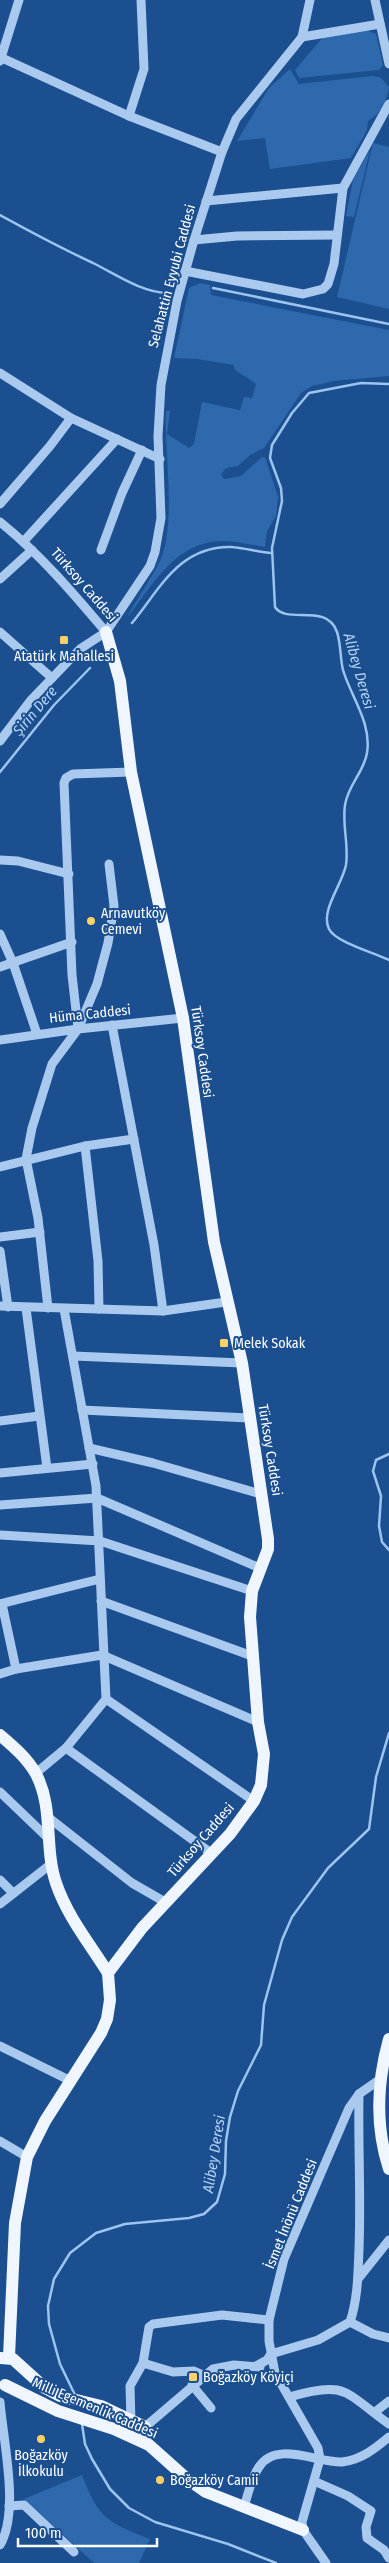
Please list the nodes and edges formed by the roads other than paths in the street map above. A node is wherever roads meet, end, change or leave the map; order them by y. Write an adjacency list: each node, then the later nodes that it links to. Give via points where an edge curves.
1 (19, 0): 7 (street)
2 (141, 0): 10 (street, via 144,69)
3 (310, 0): 6 (street, Selahattin Eyyubi Caddesi)
4 (375, 0): 5 (street)
5 (380, 24): 6 (street); 8 (street)
6 (302, 37): 11 (street, Selahattin Eyyubi Caddesi, via 236,119)
7 (1, 59): 10 (street)
8 (389, 64)
9 (389, 104): 12 (street)
10 (129, 116): 11 (street)
11 (222, 152): 13 (street, Selahattin Eyyubi Caddesi)
12 (343, 188): 13 (street); 14 (street)
13 (206, 201): 15 (street, Selahattin Eyyubi Caddesi)
14 (337, 235): 15 (street); 16 (street, via 330,279 323,289 315,293 303,294)
15 (194, 240): 16 (street, Selahattin Eyyubi Caddesi)
16 (185, 271): 21 (street, Selahattin Eyyubi Caddesi, via 161,385)
17 (0, 373): 18 (street)
18 (71, 418): 19 (street); 22 (street)
19 (118, 439): 20 (street); 24 (street)
20 (142, 450): 21 (street); 26 (street)
21 (160, 458): 29 (street, Selahattin Eyyubi Caddesi, via 161,518 156,552)
22 (0, 504)
23 (0, 522): 24 (street, Türksoy Caddesi)
24 (24, 541): 25 (street, Türksoy Caddesi)
25 (32, 550): 27 (street); 29 (street, Türksoy Caddesi, via 67,585)
26 (101, 550)
27 (0, 579)
28 (0, 632): 30 (street)
29 (106, 632): 30 (street, via 80,649); 32 (main road, Türksoy Caddesi, via 120,681)
30 (52, 678): 31 (street)
31 (0, 741)
32 (131, 772): 35 (street, via 73,774 64,780); 40 (main road, Türksoy Caddesi)
33 (0, 860): 35 (street, via 18,861)
34 (109, 864): 42 (street, via 114,906 108,943 97,984)
35 (69, 874): 37 (street)
36 (0, 934): 38 (street)
37 (72, 942): 38 (street); 42 (street)
38 (13, 963): 39 (street); 43 (street)
39 (0, 967)
40 (183, 1018): 41 (street, Hüma Caddesi); 52 (main road, Türksoy Caddesi, via 204,1182)
41 (112, 1025): 42 (street, Hüma Caddesi); 45 (street)
42 (78, 1029): 43 (street, Hüma Caddesi); 47 (street, via 52,1064)
43 (37, 1034): 44 (street, Hüma Caddesi)
44 (0, 1040)
45 (134, 1139): 46 (street); 58 (street)
46 (85, 1146): 47 (street); 57 (street, via 98,1261)
47 (26, 1159): 48 (street); 49 (street)
48 (0, 1167)
49 (40, 1232): 50 (street); 55 (street)
50 (0, 1237)
51 (0, 1251): 53 (street)
52 (226, 1302): 58 (street); 60 (main road, Türksoy Caddesi)
53 (4, 1306): 54 (street)
54 (26, 1308): 55 (street); 62 (street)
55 (48, 1308): 56 (street)
56 (64, 1309): 57 (street); 59 (street)
57 (99, 1309): 58 (street)
58 (163, 1311)
59 (73, 1356): 60 (street); 61 (street)
60 (242, 1363): 63 (main road, Türksoy Caddesi)
61 (82, 1410): 63 (street); 65 (street)
62 (39, 1416): 64 (street); 67 (street)
63 (248, 1418): 69 (main road, Türksoy Caddesi)
64 (0, 1422)
65 (89, 1448): 66 (street); 69 (street)
66 (93, 1464): 67 (street); 70 (street)
67 (47, 1468): 68 (street)
68 (0, 1472)
69 (261, 1494): 74 (main road, Türksoy Caddesi, via 268,1549)
70 (97, 1498): 71 (street); 73 (street); 74 (street)
71 (0, 1505)
72 (0, 1535): 73 (street)
73 (100, 1541): 75 (street); 76 (street)
74 (260, 1568): 76 (main road, Türksoy Caddesi)
75 (100, 1579): 77 (street); 78 (street)
76 (252, 1591): 80 (main road, Türksoy Caddesi)
77 (101, 1601): 79 (street); 80 (street)
78 (1, 1604): 81 (street)
79 (102, 1655): 81 (street); 83 (street); 84 (street)
80 (252, 1656): 84 (main road, Türksoy Caddesi)
81 (16, 1669): 82 (street)
82 (0, 1674)
83 (106, 1699): 86 (street); 89 (street)
84 (258, 1722): 89 (main road, Türksoy Caddesi, via 264,1772)
85 (0, 1735): 87 (main road)
86 (66, 1748): 87 (street); 92 (street)
87 (36, 1773): 90 (main road)
88 (0, 1792): 91 (street)
89 (254, 1801): 92 (main road, Türksoy Caddesi)
90 (48, 1817): 91 (main road); 96 (street, via 132,1883)
91 (49, 1838): 93 (main road)
92 (212, 1853): 96 (main road, Türksoy Caddesi)
93 (51, 1864): 95 (street); 98 (main road, via 63,1900)
94 (0, 1880): 95 (street)
95 (13, 1893): 97 (street)
96 (165, 1902): 98 (main road, Türksoy Caddesi)
97 (0, 1904)
98 (108, 1972): 102 (main road, via 110,2000 107,2019)
99 (389, 2039): 101 (main road)
100 (0, 2046): 102 (street)
101 (384, 2078): 103 (street, İsmet İnönü Caddesi); 106 (main road, via 378,2094)
102 (71, 2081): 105 (main road)
103 (359, 2094): 108 (street, via 361,2202); 109 (street, İsmet İnönü Caddesi, via 349,2108 284,2259)
104 (0, 2141): 105 (street)
105 (27, 2157): 113 (main road, via 15,2223)
106 (389, 2169)
107 (389, 2240): 108 (street)
108 (358, 2279): 110 (street)
109 (269, 2320): 112 (street, İsmet İnönü Caddesi); 114 (street, via 222,2315 152,2324)
110 (350, 2322): 111 (street); 112 (street, via 318,2340)
111 (389, 2338)
112 (271, 2354): 116 (street); 117 (street, İsmet İnönü Caddesi)
113 (4, 2358): 115 (main road)
114 (143, 2363): 118 (street, via 173,2372 194,2371); 126 (street, via 130,2386)
115 (19, 2366): 119 (main road, via 17,2379); 126 (main road, via 60,2396 101,2406)
116 (256, 2366): 117 (street); 118 (street, via 224,2365 213,2368)
117 (275, 2373): 121 (street, İsmet İnönü Caddesi)
118 (204, 2376): 120 (street)
119 (2, 2384): 130 (main road, Milli Egemenlik Caddesi, via 58,2411 100,2424)
120 (192, 2385): 124 (street); 128 (street)
121 (289, 2397): 125 (street, via 317,2389 336,2389 353,2395); 131 (street, İsmet İnönü Caddesi, via 318,2448)
122 (389, 2401): 125 (street)
123 (0, 2402): 133 (street, via 8,2456)
124 (211, 2408)
125 (374, 2412): 127 (street)
126 (131, 2422): 128 (main road)
127 (389, 2424)
128 (145, 2428): 130 (street)
129 (389, 2437): 131 (street, via 371,2452 355,2458 342,2462)
130 (149, 2445): 134 (main road, Milli Egemenlik Caddesi, via 206,2492)
131 (320, 2459): 132 (street); 134 (street, via 279,2454 267,2458 258,2468)
132 (314, 2481): 135 (street); 140 (street, via 348,2496 371,2511 366,2527 367,2538 384,2550)
133 (9, 2506): 138 (street); 139 (street, via 24,2505)
134 (244, 2507): 136 (main road, Milli Egemenlik Caddesi)
135 (303, 2514): 136 (street); 137 (street)
136 (289, 2523): 137 (main road, Milli Egemenlik Caddesi)
137 (303, 2530): 141 (street)
138 (0, 2546)
139 (74, 2552)
140 (389, 2558)
141 (326, 2563)

